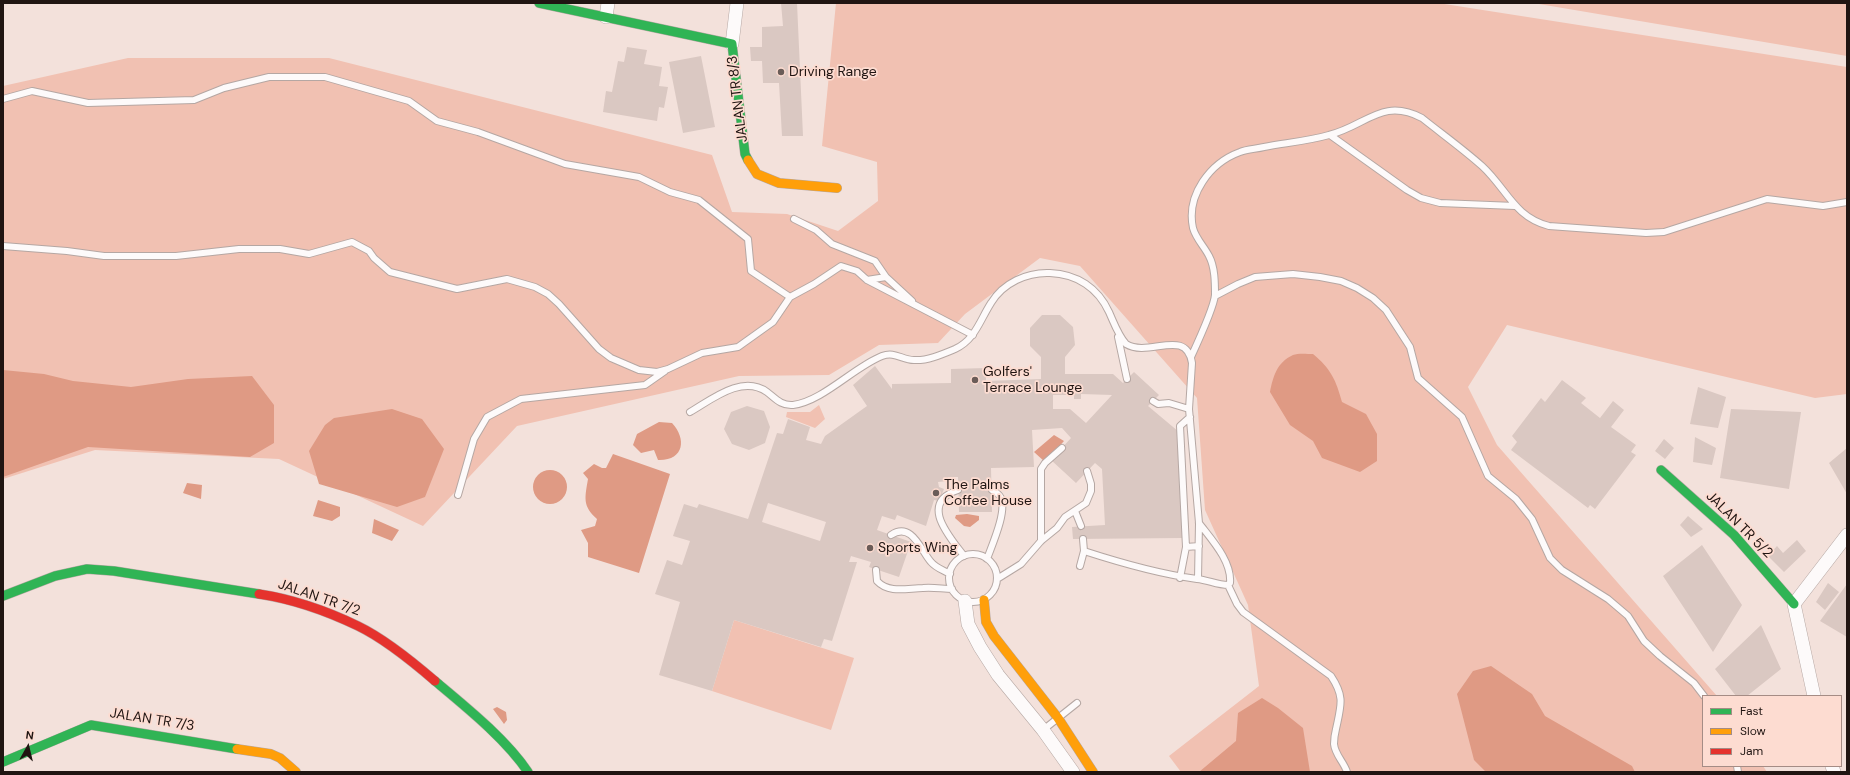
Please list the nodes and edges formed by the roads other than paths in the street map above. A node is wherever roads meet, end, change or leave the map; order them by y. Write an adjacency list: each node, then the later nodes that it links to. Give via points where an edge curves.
1 (539, 3): 4 (street, JALAN TR 8/3)
2 (608, 3): 4 (street)
3 (737, 3): 5 (street)
4 (606, 18): 5 (street, JALAN TR 8/3)
5 (732, 44): 8 (street, JALAN TR 8/3, via 745,154 757,174 779,183)
6 (3, 99): 16 (lane, via 32,91 88,103 194,100 224,88 269,78 325,77 409,101 437,121 478,132 565,164 639,177 670,192 699,200 748,240 751,271)
7 (1330, 135): 10 (lane, via 1421,198 1440,203); 10 (lane, via 1384,111 1399,110 1413,113 1481,165 1502,187); 15 (lane, via 1241,151 1208,174 1195,194 1192,218 1197,239 1210,256)
8 (837, 188)
9 (1847, 202): 10 (lane, via 1823,206 1767,199 1679,228 1646,233 1549,226 1525,216)
10 (1515, 206)
11 (794, 219): 13 (lane, via 816,230 832,244 876,261)
12 (3, 246): 21 (lane, via 104,256 176,256 239,249 280,249 309,254 352,242 369,251 390,272 457,290 507,279 535,287 559,304 611,358 639,370 657,372)
13 (886, 277): 14 (lane); 17 (lane)
14 (867, 280): 16 (lane, via 856,271 841,266); 17 (lane)
15 (1215, 296): 20 (lane); 57 (lane, via 1255,277 1293,274 1341,281 1374,298 1386,310 1410,347 1418,378 1462,417 1488,476 1516,499 1532,519 1550,558 1562,570 1608,599 1628,616 1644,641 1694,683)
16 (790, 297): 21 (lane, via 773,322 738,347 702,353)
17 (919, 307): 19 (lane)
18 (1116, 328): 19 (lane, via 1109,310 1094,290 1075,277 1049,273 1024,277 1004,288 991,302); 20 (lane, via 1122,340 1132,348 1176,344 1185,349); 22 (lane)
19 (973, 335): 25 (lane, via 961,346 921,360 909,360 894,354 881,356 798,404 781,404 762,388 747,386 724,392)
20 (1191, 357): 24 (lane)
21 (668, 369): 32 (lane, via 645,385 521,399 488,418 474,439)
22 (1127, 379)
23 (1153, 401): 24 (lane)
24 (1188, 409): 26 (lane)
25 (690, 412)
26 (1190, 417): 34 (lane); 41 (lane, via 1180,426)
27 (1062, 448): 39 (lane, via 1041,469)
28 (1661, 470): 56 (street, JALAN TR 5/2, via 1734,535)
29 (1087, 471): 33 (lane, via 1091,484 1089,498)
30 (958, 490): 43 (lane, via 946,496 939,517 945,533)
31 (992, 490): 44 (lane, via 1001,498 1002,508)
32 (458, 494)
33 (1075, 511): 35 (lane); 39 (lane)
34 (1199, 523): 40 (lane); 51 (lane, via 1221,552 1230,576)
35 (1081, 526)
36 (891, 535): 47 (lane, via 903,532 914,536 932,563)
37 (1847, 535): 56 (street)
38 (1083, 539): 42 (lane)
39 (1041, 541): 49 (lane, via 1021,564)
40 (1199, 546): 41 (lane); 50 (lane)
41 (1186, 547): 48 (lane)
42 (1084, 551): 45 (lane); 48 (lane)
43 (964, 556): 44 (lane, via 972,554); 47 (lane, via 958,560)
44 (987, 559): 49 (lane, via 996,571)
45 (1080, 566)
46 (876, 570): 52 (lane, via 877,581 885,587)
47 (950, 574): 52 (lane)
48 (1180, 578): 50 (lane)
49 (997, 579): 54 (lane, via 994,591)
50 (1198, 579): 51 (lane)
51 (1228, 585): 67 (lane, via 1243,612 1331,676 1339,688 1342,708 1334,744)
52 (952, 589): 55 (lane)
53 (3, 596): 64 (street, JALAN TR 7/2, via 55,576 87,569 267,595 298,603 359,626 405,656 461,702 518,757)
54 (984, 600): 55 (lane); 60 (street, via 986,622 994,636)
55 (965, 601): 61 (street, via 968,624 980,648 998,675)
56 (1794, 604): 58 (street)
57 (1703, 695)
58 (1814, 695)
59 (1077, 703): 60 (lane)
60 (1058, 718): 61 (lane); 66 (street)
61 (1043, 730): 65 (street)
62 (3, 762): 63 (street, JALAN TR 7/3, via 91,725 271,754 280,758)
63 (296, 772)
64 (528, 772)
65 (1073, 772)
66 (1092, 772)
67 (1347, 772)

